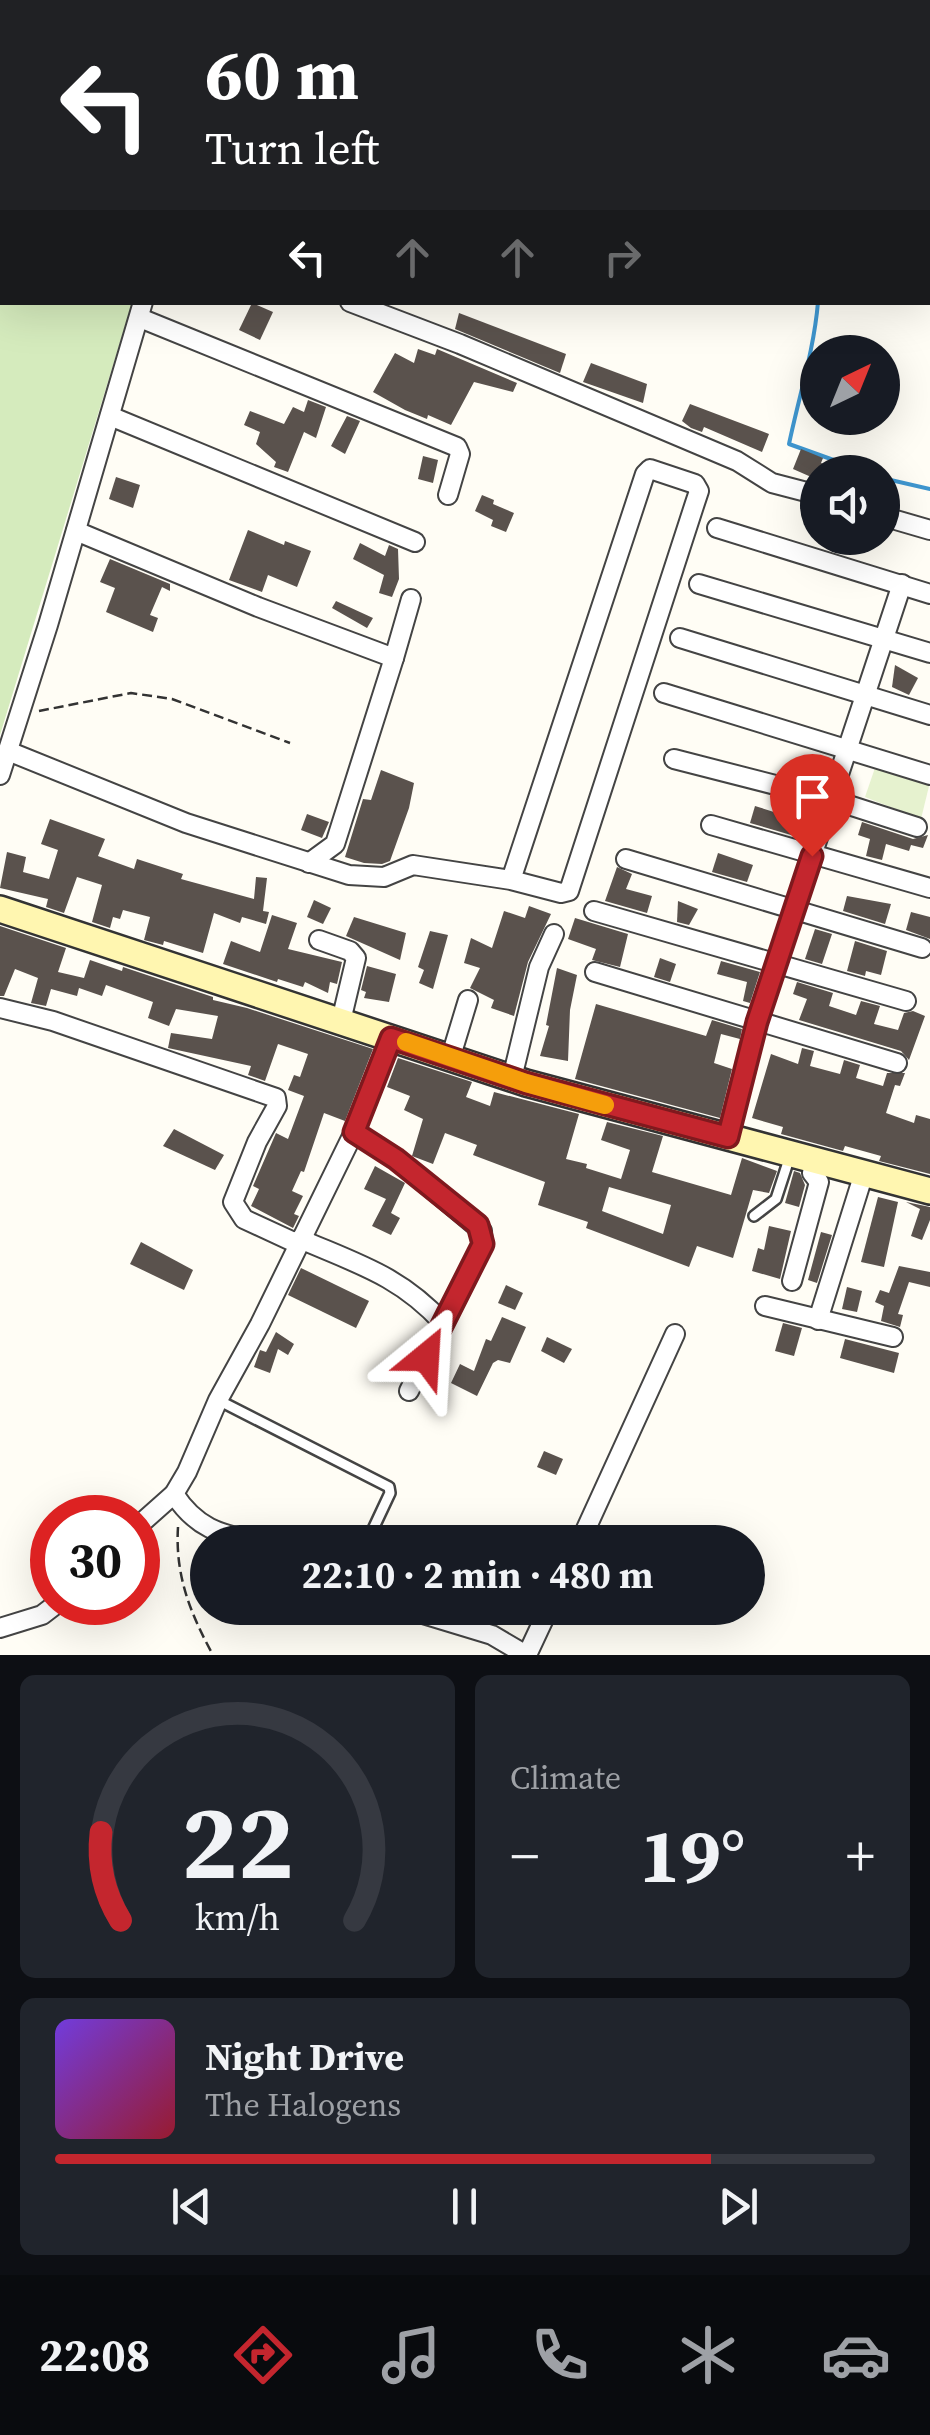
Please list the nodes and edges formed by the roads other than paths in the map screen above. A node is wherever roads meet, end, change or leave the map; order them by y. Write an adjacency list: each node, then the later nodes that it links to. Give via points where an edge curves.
1 (358, 305): 4 (street)
2 (142, 310): 3 (street); 5 (street, via 456,448)
3 (110, 416): 9 (street); 10 (street)
4 (800, 491)
5 (448, 495)
6 (900, 521): 8 (street)
7 (717, 528): 12 (street)
8 (930, 530)
9 (76, 531): 18 (street); 23 (street)
10 (415, 542)
11 (699, 584): 16 (street)
12 (902, 584): 13 (street); 16 (street)
13 (930, 594)
14 (411, 599): 18 (street)
15 (680, 638): 20 (street)
16 (884, 639): 17 (street); 20 (street)
17 (930, 653)
18 (394, 658): 32 (street, via 335,844)
19 (664, 693): 22 (street)
20 (866, 695): 21 (street); 22 (street)
21 (930, 715)
22 (848, 748): 25 (street); 27 (street)
23 (8, 751): 26 (street); 32 (street, via 186,824)
24 (674, 758): 27 (street)
25 (930, 774)
26 (0, 775)
27 (830, 799): 29 (street); 30 (street)
28 (711, 825): 30 (street)
29 (917, 827)
30 (812, 856): 34 (street); 36 (street)
31 (626, 859): 36 (street)
32 (308, 863): 33 (street, via 372,878 414,865)
33 (511, 880): 33 (street, via 560,892 572,886 695,504 695,484 658,470 645,474)
34 (930, 888)
35 (0, 909): 46 (street)
36 (795, 910): 40 (street); 41 (street)
37 (594, 911): 41 (street)
38 (554, 934): 51 (street, via 539,966)
39 (319, 940): 46 (street, via 356,958)
40 (922, 948)
41 (777, 966): 44 (street); 47 (street)
42 (595, 972): 47 (street)
43 (468, 1000): 49 (street)
44 (906, 1001)
45 (0, 1008): 58 (street, via 276,1098 235,1209)
46 (341, 1022): 48 (street)
47 (757, 1022): 50 (street); 53 (street)
48 (391, 1038): 49 (street); 52 (street)
49 (451, 1056): 51 (street)
50 (897, 1063)
51 (512, 1078): 53 (street)
52 (354, 1132): 58 (street); 62 (street, via 482,1231 483,1244)
53 (728, 1137): 54 (street)
54 (803, 1156): 55 (street); 57 (lane, via 776,1199); 59 (street, via 819,1182)
55 (864, 1173): 56 (street); 61 (street)
56 (930, 1191)
57 (754, 1216)
58 (299, 1242): 62 (street, via 402,1285); 66 (street)
59 (792, 1281)
60 (765, 1306): 61 (street)
61 (818, 1320): 64 (street)
62 (443, 1323): 65 (street)
63 (675, 1334): 71 (street)
64 (893, 1338)
65 (409, 1390)
66 (218, 1400): 67 (street); 70 (lane, via 389,1488)
67 (178, 1500): 68 (street); 69 (street)
68 (160, 1512)
69 (200, 1525)
70 (375, 1525)
71 (588, 1525)
72 (30, 1619): 75 (street)
73 (459, 1625): 76 (street)
74 (541, 1625): 76 (street)
75 (0, 1628)
76 (526, 1655)

